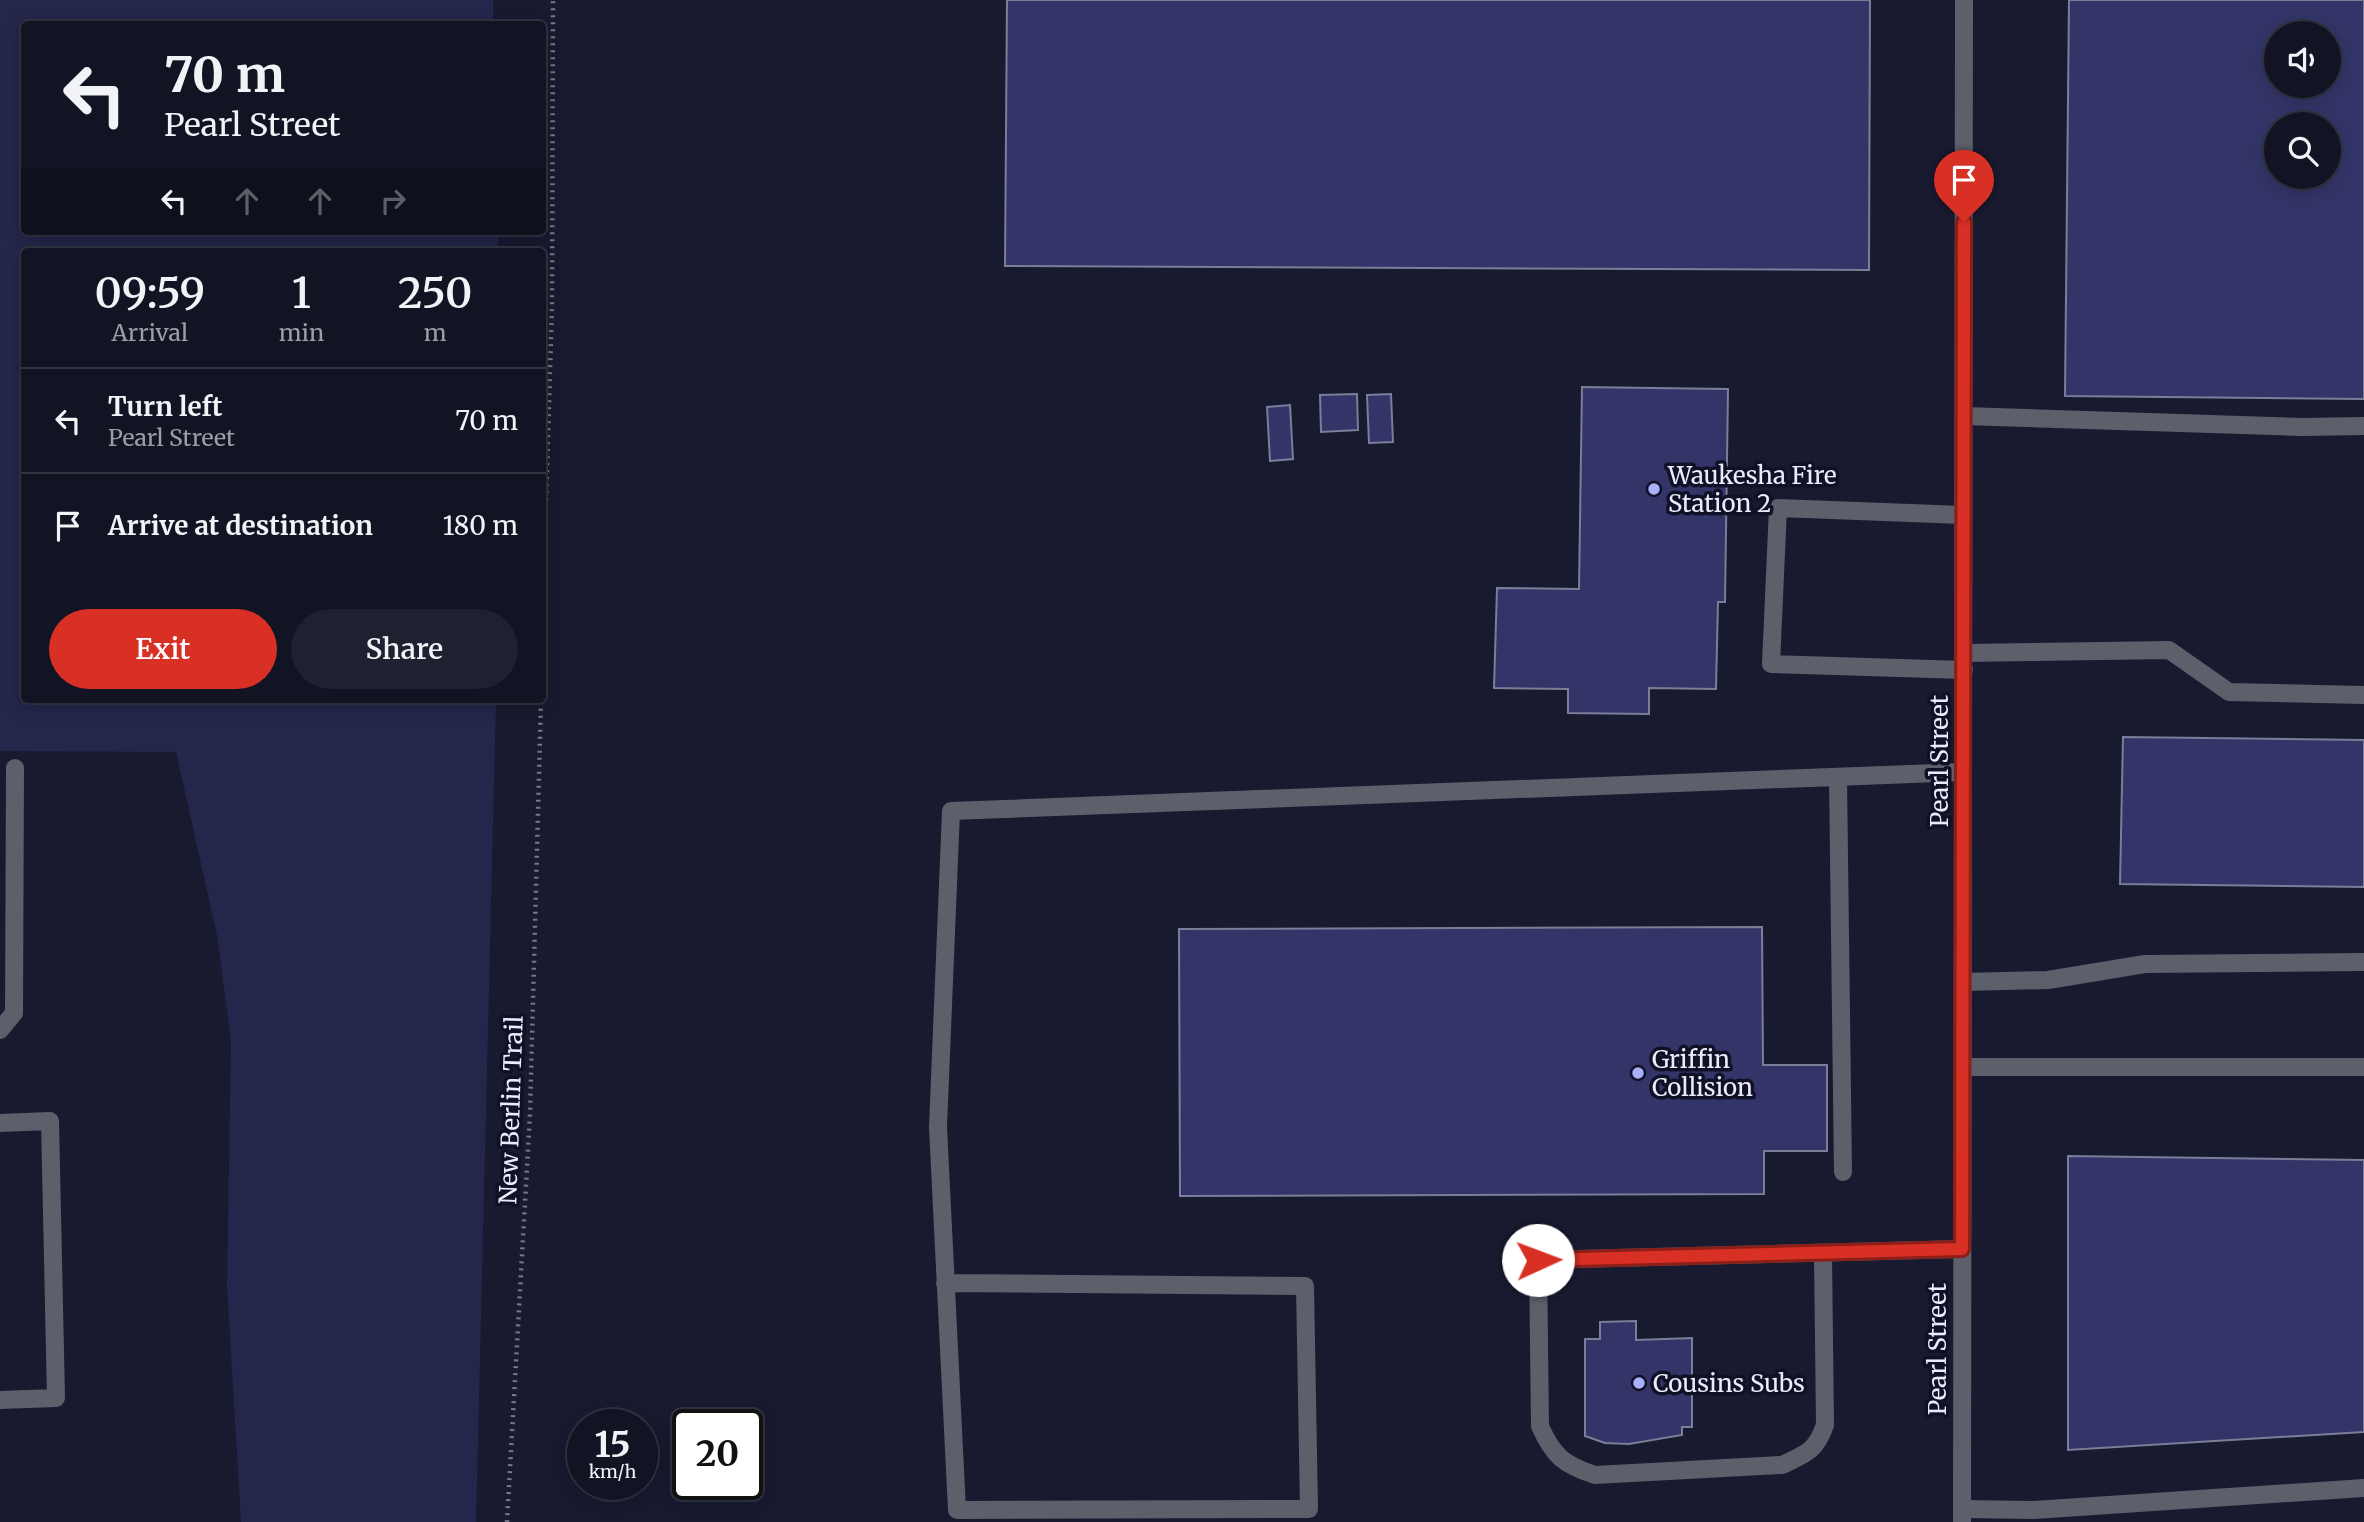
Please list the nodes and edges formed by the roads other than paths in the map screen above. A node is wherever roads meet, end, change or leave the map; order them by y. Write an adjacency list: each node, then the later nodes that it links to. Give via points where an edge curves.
1 (1964, 0): 2 (street, Pearl Street)
2 (1964, 416): 3 (street); 4 (street, Pearl Street)
3 (2364, 426)
4 (1964, 515): 5 (street, Pearl Street); 5 (street, via 1778,508 1771,664)
5 (1963, 662): 6 (street, via 2169,650 2229,692); 8 (street, Pearl Street)
6 (2364, 695)
7 (15, 768): 12 (street, via 14,1013)
8 (1963, 772): 9 (street); 11 (street, Pearl Street)
9 (1838, 777): 16 (street); 19 (street, via 951,811 938,1128)
10 (2364, 962): 11 (street, via 2145,964 2048,980)
11 (1963, 982): 13 (street, Pearl Street)
12 (0, 1030)
13 (1963, 1067): 14 (street); 17 (street, Pearl Street)
14 (2364, 1067)
15 (0, 1123): 20 (street, via 50,1121 56,1398)
16 (1843, 1172)
17 (1962, 1249): 18 (street); 22 (street, Pearl Street)
18 (1823, 1254): 18 (street, via 1538,1260 1540,1426 1550,1449 1570,1467 1595,1475 1782,1465 1810,1452 1825,1424)
19 (946, 1283): 19 (street, via 957,1510 1309,1508 1305,1286)
20 (0, 1400)
21 (2364, 1488): 22 (street)
22 (1962, 1516)

